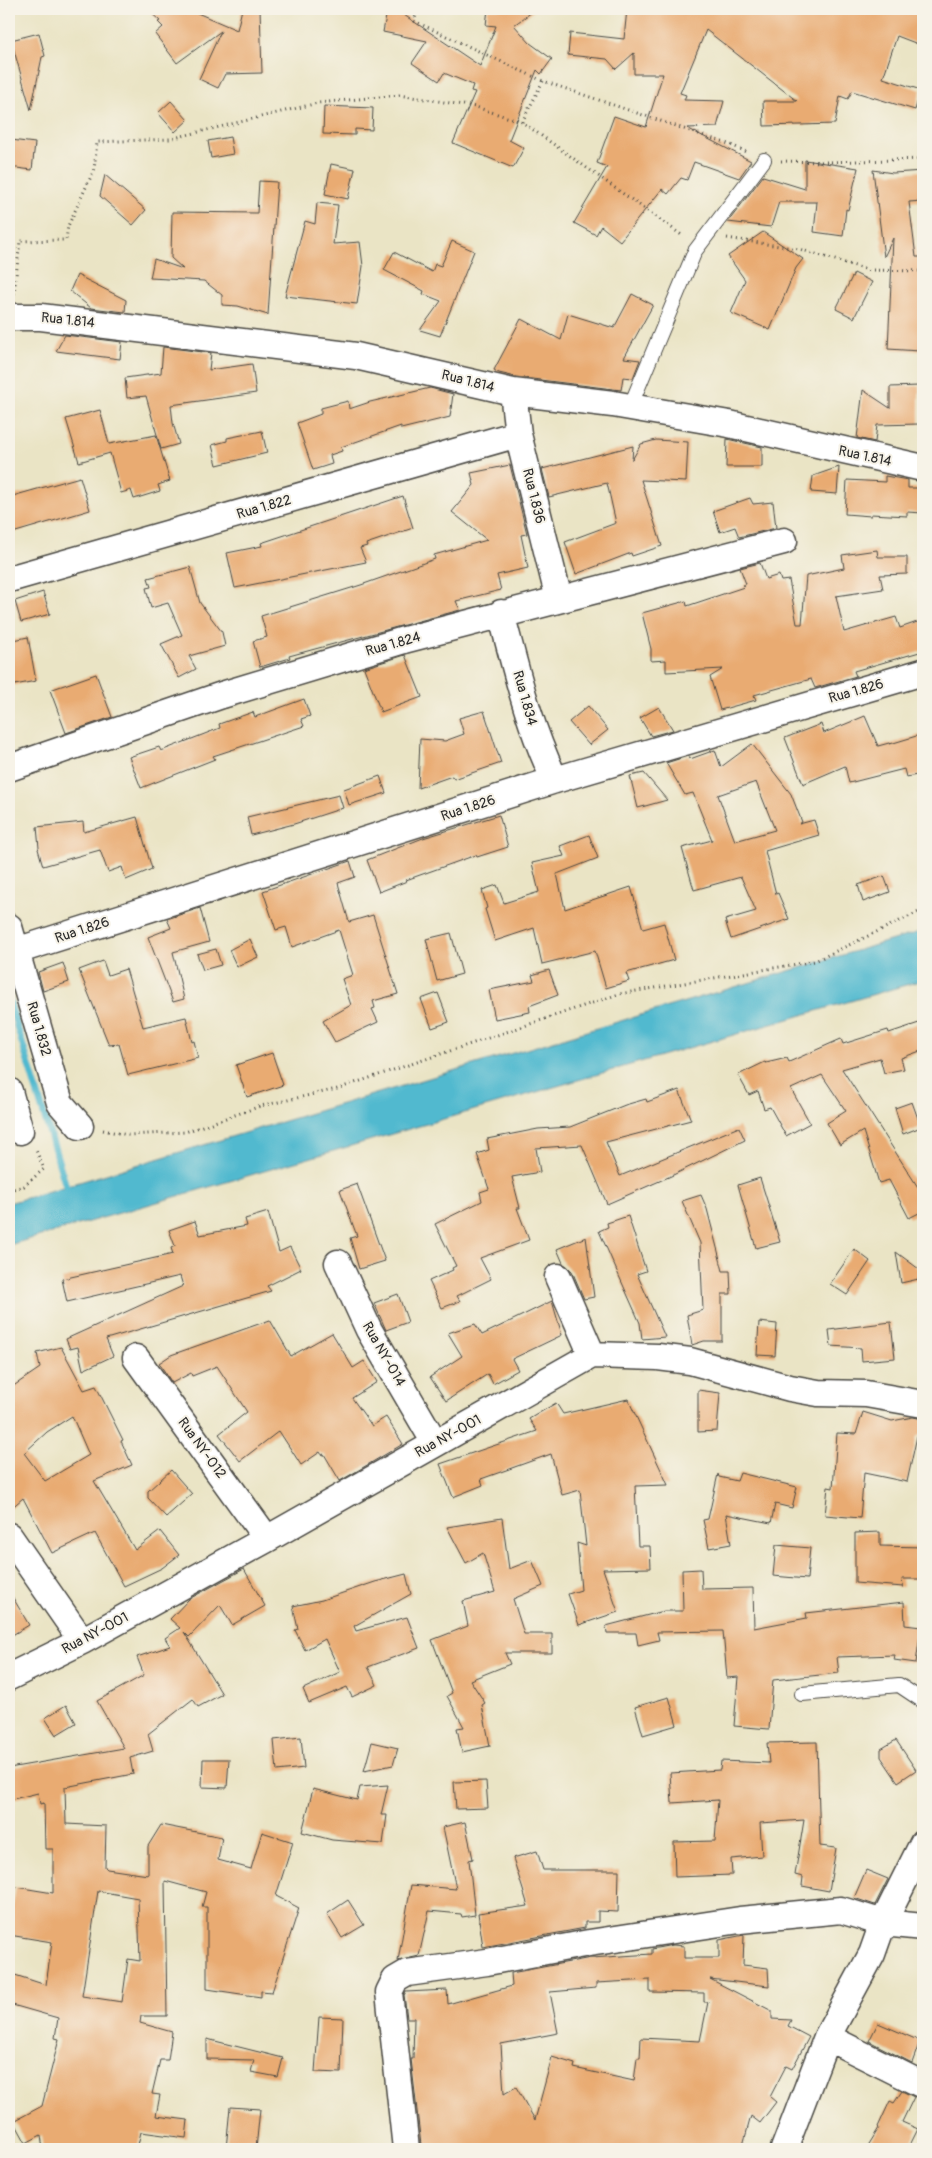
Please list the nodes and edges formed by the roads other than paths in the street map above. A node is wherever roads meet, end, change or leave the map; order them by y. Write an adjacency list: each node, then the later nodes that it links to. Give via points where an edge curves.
1 (764, 160): 4 (lane, via 699,246)
2 (10, 317): 3 (street, Rua 1.814, via 115,325 356,356)
3 (513, 392): 4 (street, Rua 1.814); 5 (street, Rua 1.836)
4 (630, 407): 6 (street, Rua 1.814, via 728,424)
5 (518, 434): 8 (street, Rua 1.822); 9 (street, Rua 1.836)
6 (923, 468)
7 (784, 541): 9 (street, Rua 1.824)
8 (9, 579)
9 (559, 599): 10 (street, Rua 1.824)
10 (501, 613): 12 (street, Rua 1.824, via 222,695); 13 (street, Rua 1.834, via 524,699)
11 (923, 672): 13 (street, Rua 1.826)
12 (9, 768)
13 (554, 780): 14 (street, Rua 1.826)
14 (12, 939): 16 (street, Rua 1.832, via 60,1104)
15 (9, 1091): 17 (street)
16 (80, 1126)
17 (20, 1131)
18 (338, 1263): 23 (street, Rua NY-014, via 369,1330)
19 (558, 1277): 20 (street)
20 (592, 1355): 22 (street, via 690,1361 790,1388 866,1394); 23 (street, Rua NY-001)
21 (136, 1358): 25 (street, Rua NY-012)
22 (923, 1404)
23 (436, 1443): 25 (street, Rua NY-001)
24 (9, 1536): 26 (street)
25 (267, 1539): 26 (street, Rua NY-001)
26 (82, 1641): 27 (street, Rua NY-001)
27 (9, 1677)
28 (802, 1694): 29 (lane, via 899,1685)
29 (923, 1701)
30 (923, 1843): 31 (street)
31 (883, 1923): 32 (street); 33 (street, via 872,1954); 35 (street, via 841,1910 791,1914 407,1973 395,1980 389,1992)
32 (923, 1927)
33 (827, 2037): 34 (street); 36 (street)
34 (923, 2085)
35 (406, 2149)
36 (784, 2149)

